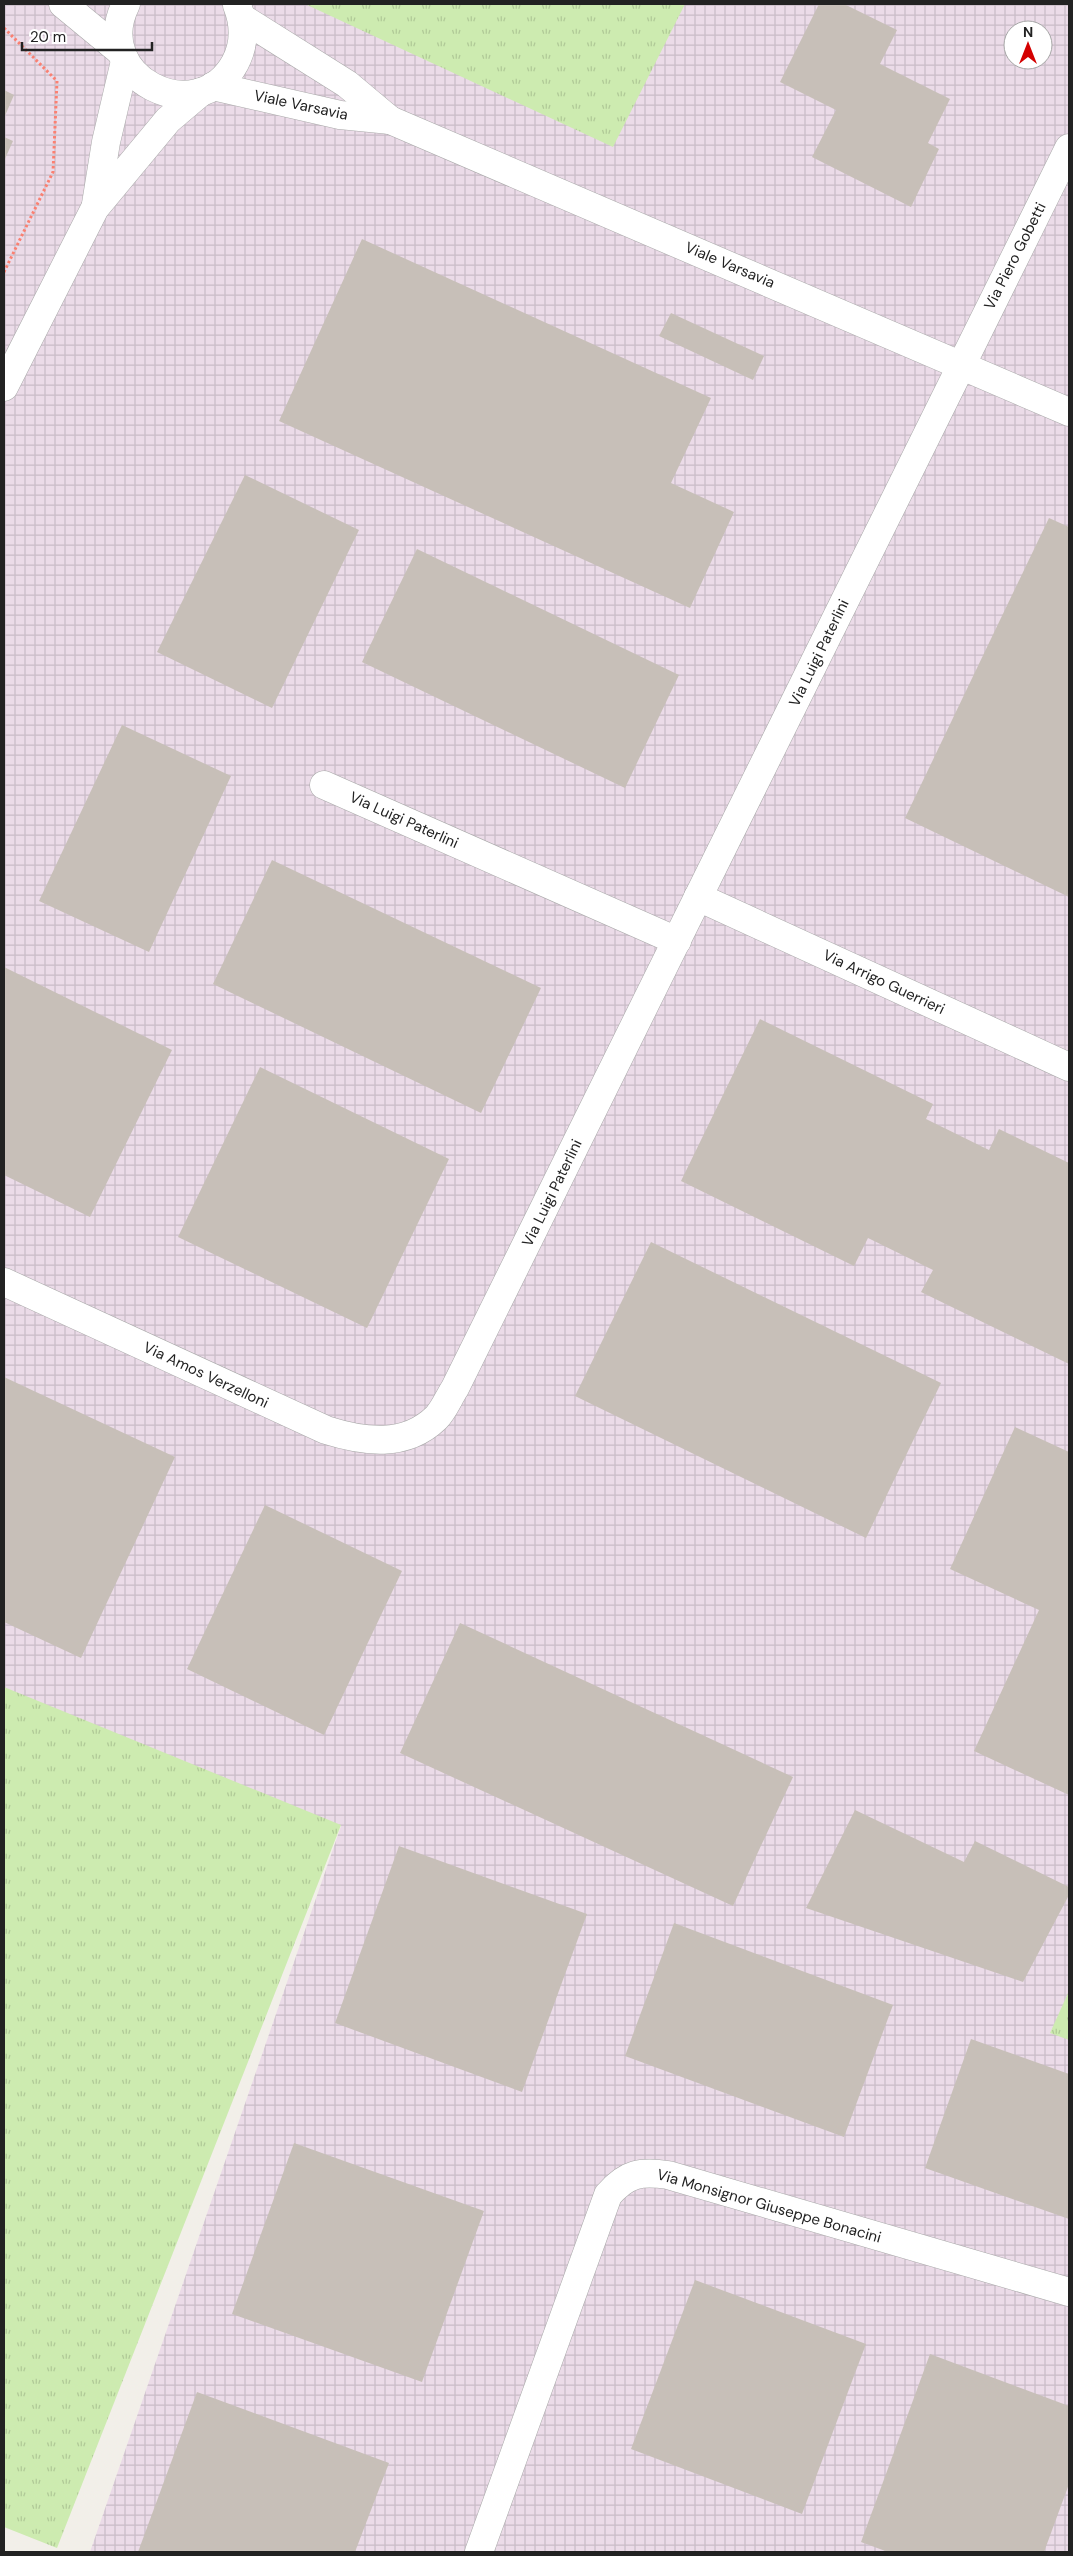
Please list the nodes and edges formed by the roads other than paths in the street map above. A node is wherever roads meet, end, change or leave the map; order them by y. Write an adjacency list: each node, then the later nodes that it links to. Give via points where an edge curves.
1 (62, 4): 4 (street, Viale Varsavia)
2 (126, 4): 4 (street, via 118,31)
3 (239, 11): 5 (street, Viale Varsavia, via 244,36 240,54 231,70); 6 (street, Viale Varsavia, via 347,84)
4 (123, 56): 5 (street, Viale Varsavia, via 135,76 150,87 184,95); 8 (street)
5 (207, 89): 6 (street, Viale Varsavia, via 340,115); 8 (street, via 168,120)
6 (390, 120): 9 (street, Viale Varsavia)
7 (1069, 148): 9 (street, Via Piero Gobetti)
8 (95, 208): 10 (street)
9 (961, 364): 11 (street, Viale Varsavia); 13 (street, Via Luigi Paterlini)
10 (4, 387)
11 (1069, 412)
12 (324, 785): 14 (street, Via Luigi Paterlini)
13 (698, 897): 14 (street, Via Luigi Paterlini); 15 (street, Via Arrigo Guerrieri)
14 (677, 941): 17 (street, Via Luigi Paterlini, via 455,1388 437,1417)
15 (1069, 1067)
16 (4, 1282): 17 (street, Via Amos Verzelloni, via 326,1430 357,1440)
17 (414, 1435)
18 (1069, 2292): 19 (street, Via Monsignor Giuseppe Bonacini, via 668,2175 649,2172 633,2175 619,2182 608,2195)
19 (479, 2552)

